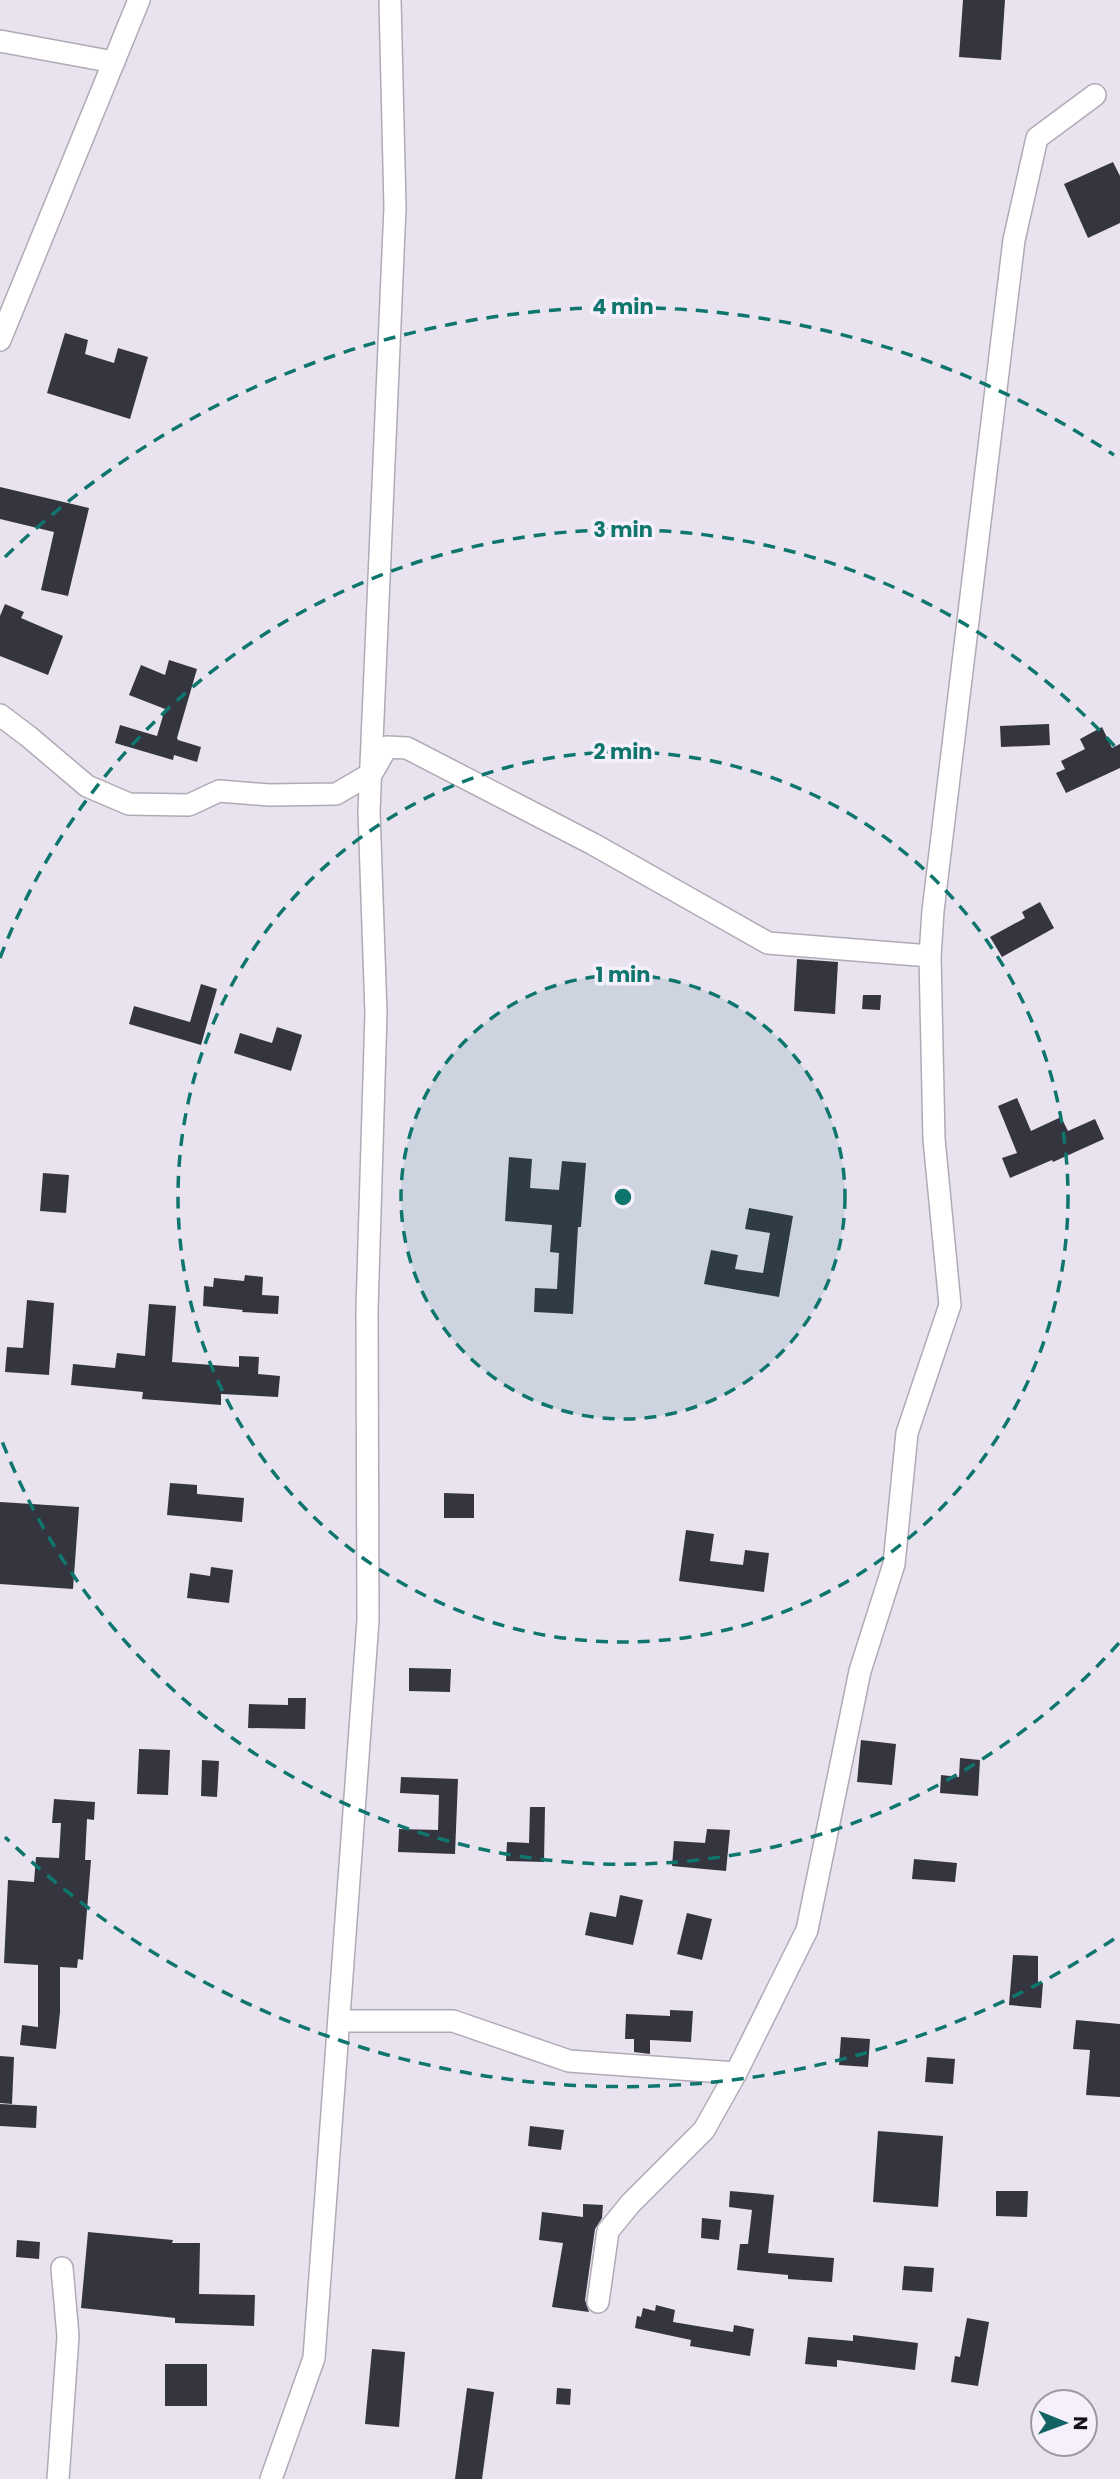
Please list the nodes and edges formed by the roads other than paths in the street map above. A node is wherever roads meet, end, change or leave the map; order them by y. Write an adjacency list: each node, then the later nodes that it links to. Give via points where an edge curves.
1 (139, 0): 4 (street)
2 (390, 0): 8 (street, via 395,207)
3 (0, 41): 4 (street)
4 (114, 62): 6 (street)
5 (1095, 95): 9 (street, via 1037,138 1014,240)
6 (0, 340)
7 (0, 715): 8 (street, via 87,786 129,804 189,805 219,791 336,794)
8 (372, 773): 9 (street, via 387,747 407,748 593,844 768,943); 10 (street, via 369,811 376,1013 368,1310 368,1619)
9 (930, 956): 11 (street, via 934,1139 950,1305 907,1433 894,1564 860,1671 807,1930)
10 (339, 2021): 11 (street, via 453,2021 569,2061); 15 (street, via 314,2358)
11 (736, 2073): 13 (street, via 704,2130 608,2231)
12 (62, 2268): 14 (street, via 68,2336)
13 (598, 2302)
14 (58, 2479)
15 (271, 2479)

